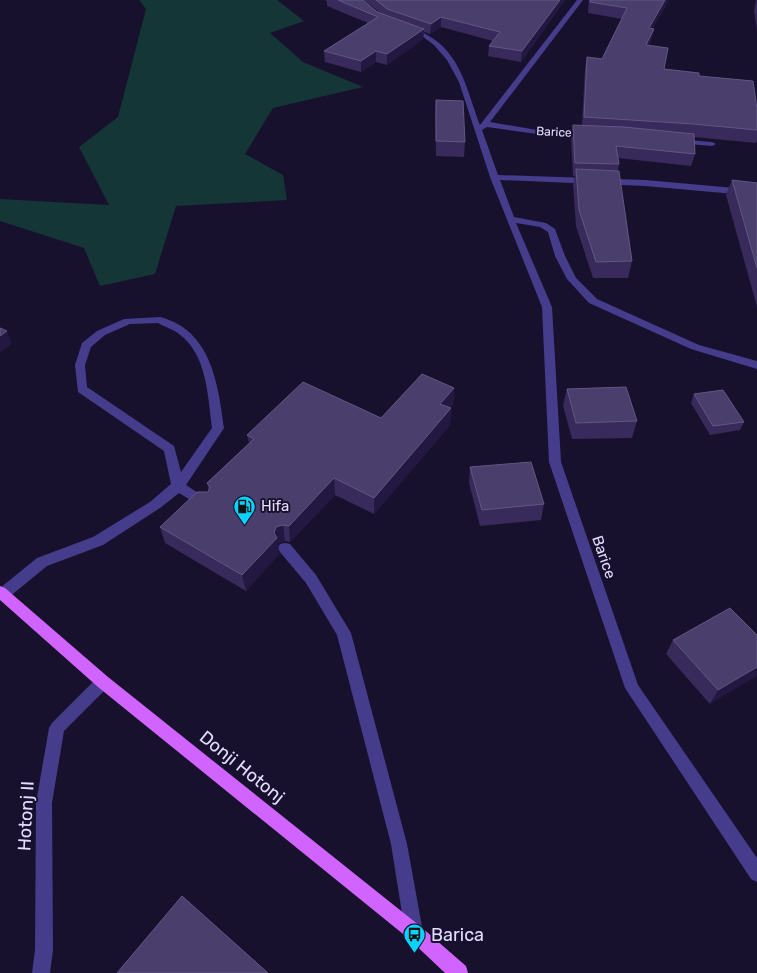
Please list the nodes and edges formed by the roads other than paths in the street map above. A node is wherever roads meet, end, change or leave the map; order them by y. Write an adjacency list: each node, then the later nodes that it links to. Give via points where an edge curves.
1 (580, 0): 3 (street)
2 (397, 25): 3 (street, Barice, via 424,34 450,59)
3 (482, 128): 4 (street, Barice); 7 (street, Barice)
4 (593, 134)
5 (666, 140): 6 (street)
6 (712, 144)
7 (494, 177): 8 (street, via 646,183); 9 (street, Barice)
8 (757, 193)
9 (510, 219): 10 (street, via 543,225 552,231 572,279 593,301 695,347); 16 (street, Barice, via 547,306 555,462 632,688)
10 (757, 365)
11 (178, 486): 11 (street, via 170,449 82,389 80,365 86,345 100,333 128,321 160,320 184,333 200,354 213,386 218,428); 12 (street); 14 (street, via 154,506 98,541 42,562)
12 (206, 504)
13 (285, 548): 17 (street, via 311,579 344,633 399,844)
14 (2, 593): 15 (main road, Donji Hotonj)
15 (103, 682): 17 (main road, Donji Hotonj); 18 (street, Hotonj II, via 57,728 44,803 44,950)
16 (757, 873)
17 (414, 932): 19 (main road, Donji Hotonj)
18 (41, 973)
19 (459, 973)

